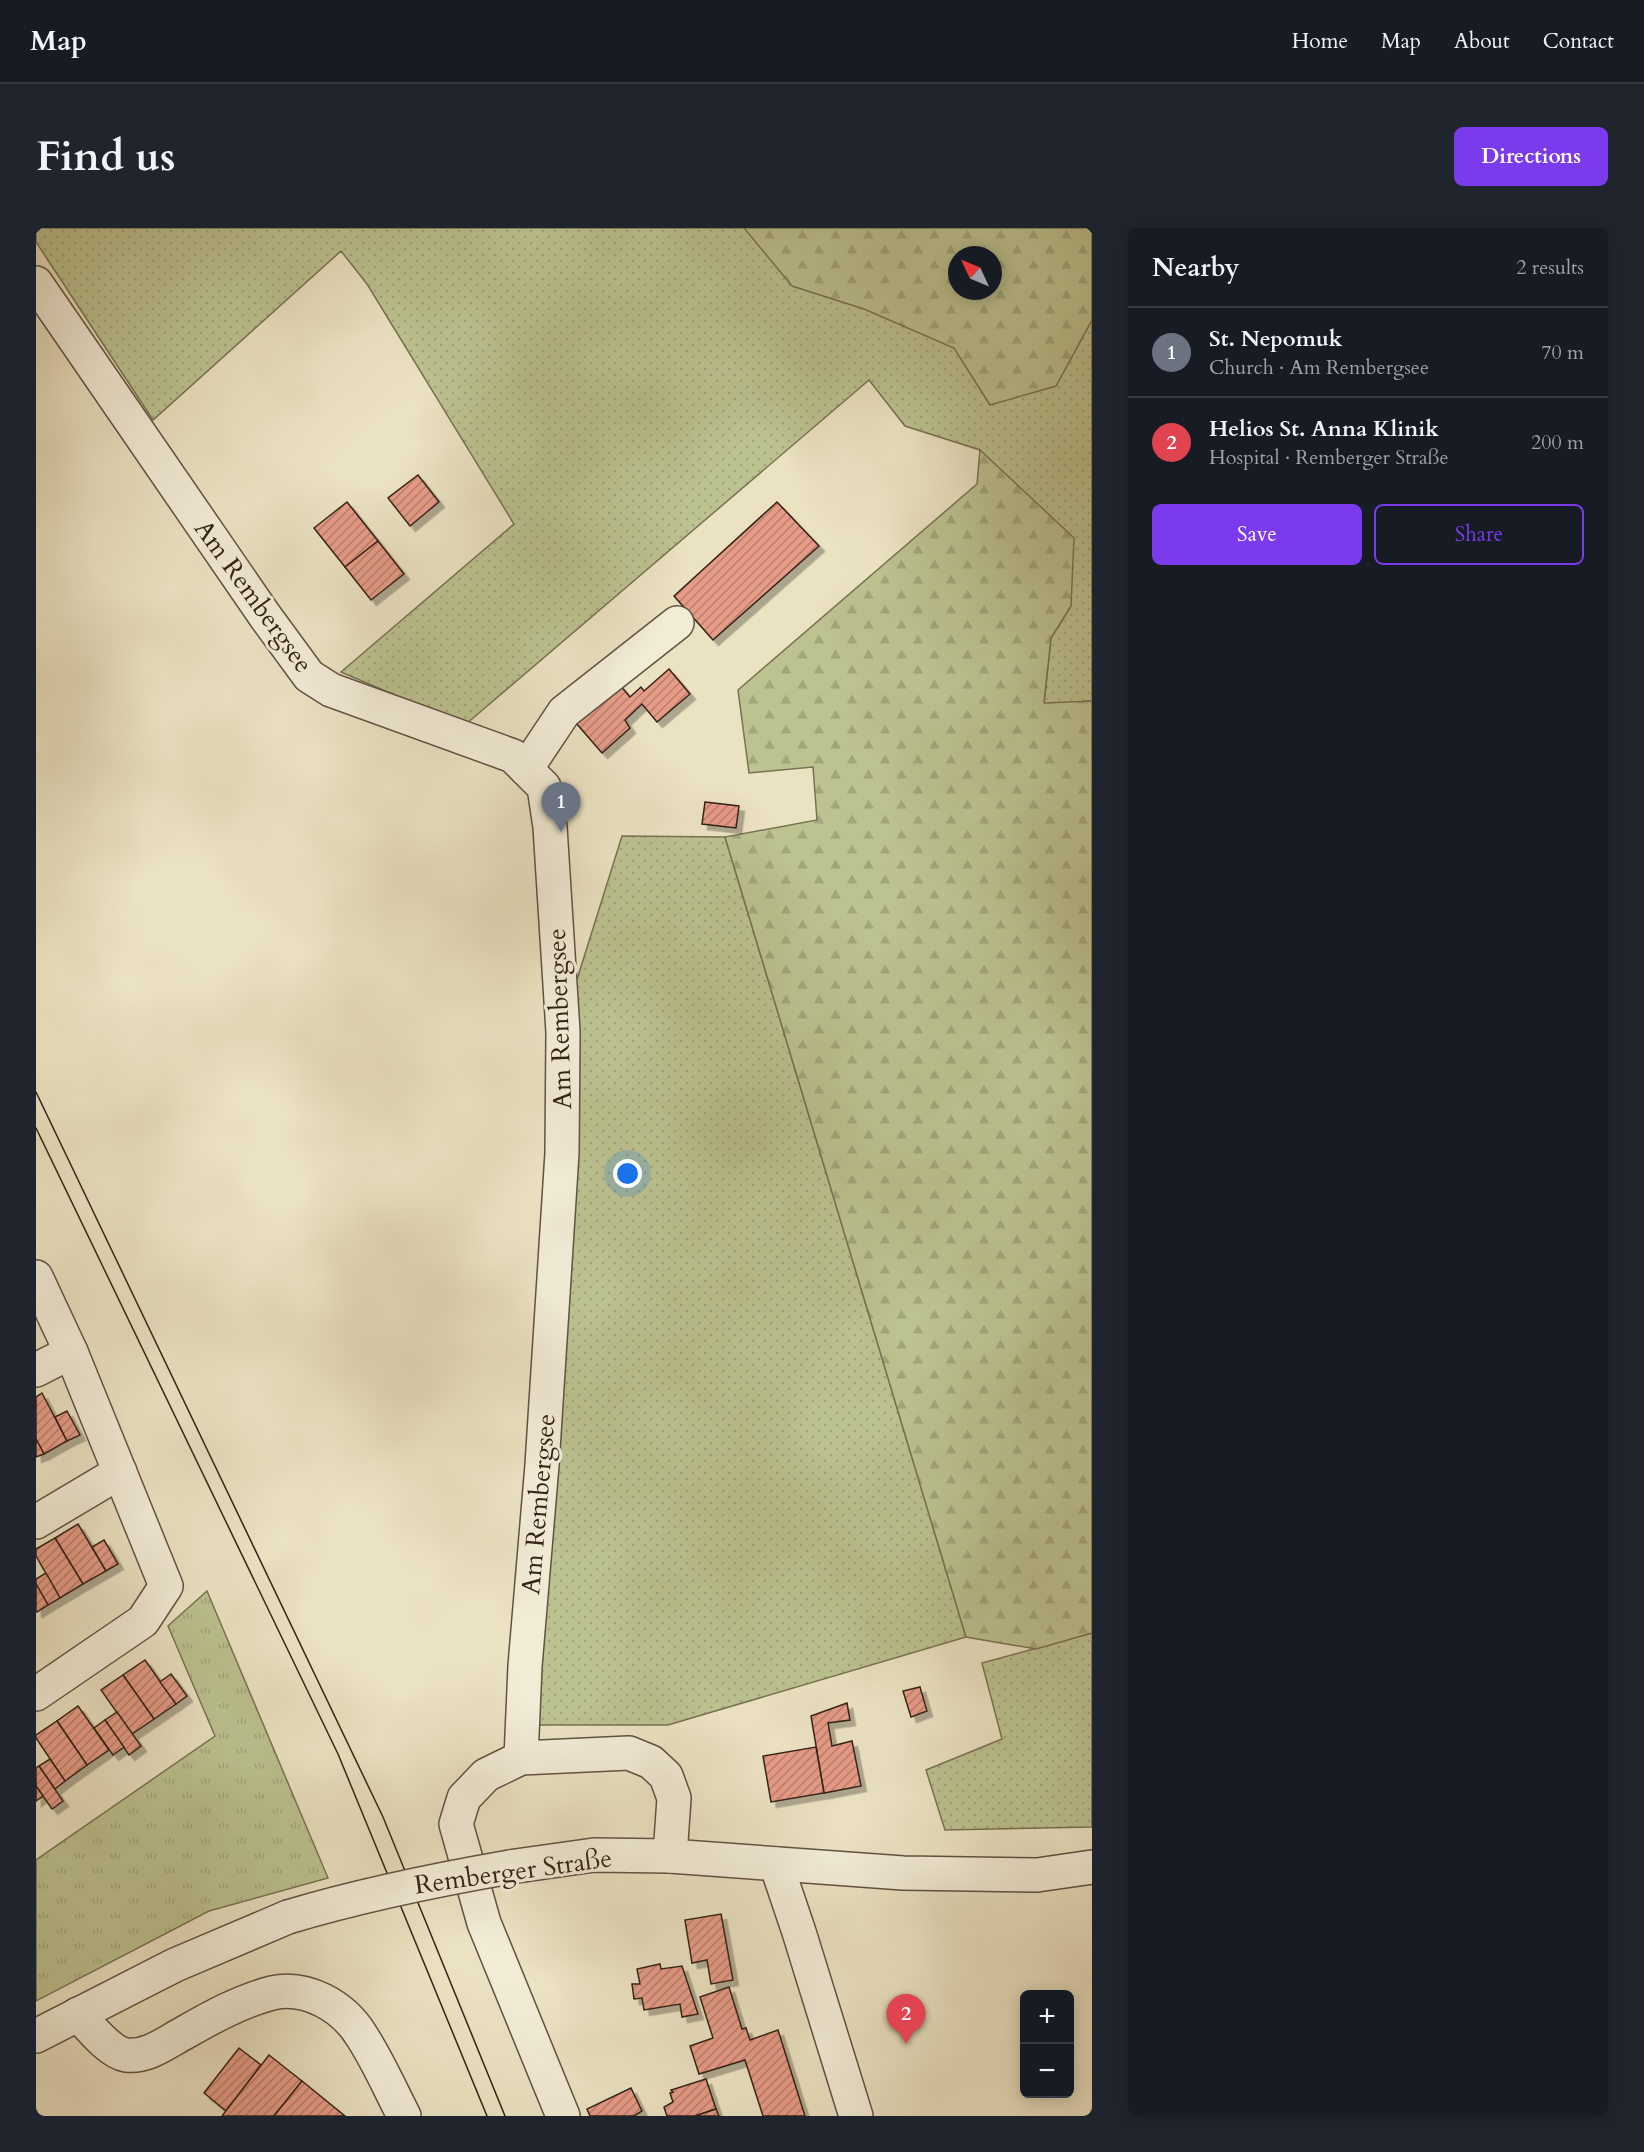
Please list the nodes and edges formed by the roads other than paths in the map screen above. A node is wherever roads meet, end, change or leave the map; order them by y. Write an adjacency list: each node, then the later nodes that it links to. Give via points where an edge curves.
1 (36, 283): 3 (street, Am Rembergsee, via 309,676 330,690 513,756)
2 (677, 623): 3 (street, via 564,712)
3 (526, 769): 10 (street, Am Rembergsee, via 544,787 550,827 563,1032 561,1164)
4 (36, 1277): 5 (street)
5 (71, 1352): 6 (street); 7 (street)
6 (36, 1370)
7 (120, 1472): 8 (street); 9 (street, via 166,1586 143,1621)
8 (36, 1522)
9 (36, 1694)
10 (521, 1758): 11 (street, via 629,1753 651,1762 666,1776 674,1798); 17 (street, via 486,1775 464,1798 456,1824 484,1923)
11 (670, 1856): 12 (street, Remberger Straße); 14 (street, Remberger Straße, bridge, via 594,1855 442,1878 347,1899 288,1917 175,1965)
12 (776, 1864): 13 (street, Remberger Straße, via 903,1873 1037,1875); 18 (street)
13 (1092, 1867)
14 (78, 2014): 15 (street, Remberger Straße); 16 (street, via 105,2043 124,2055 147,2054 222,2012 273,1993 299,1993 324,1999 361,2034)
15 (36, 2036)
16 (404, 2116)
17 (563, 2116)
18 (856, 2116)

